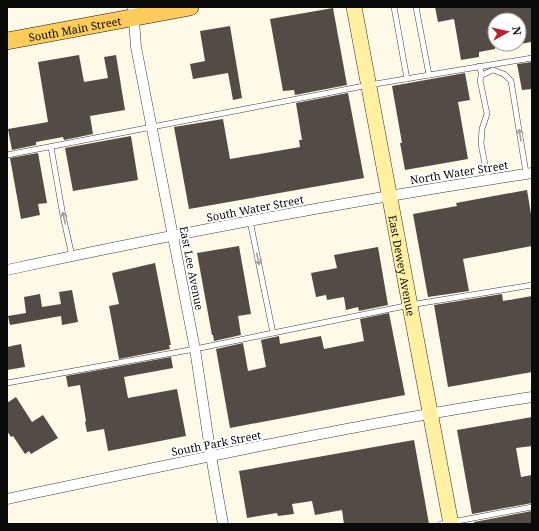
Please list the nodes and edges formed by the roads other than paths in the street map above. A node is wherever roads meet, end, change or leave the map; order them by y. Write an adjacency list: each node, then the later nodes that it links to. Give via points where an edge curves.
1 (190, 7): 5 (main road, South Main Street)
2 (354, 7): 12 (main road, East Dewey Avenue)
3 (394, 7): 11 (lane)
4 (416, 7): 9 (lane)
5 (133, 12): 6 (main road, South Main Street); 13 (street, East Lee Avenue, via 136,47)
6 (7, 41)
7 (532, 58): 8 (lane)
8 (479, 66): 9 (lane); 10 (lane)
9 (429, 75): 11 (lane)
10 (482, 75): 16 (lane, one-way to 10, via 511,81 504,74 493,70); 17 (lane, via 480,80 487,114 481,144)
11 (407, 78): 12 (lane)
12 (369, 85): 13 (lane); 18 (main road, East Dewey Avenue)
13 (151, 128): 14 (lane); 20 (street, East Lee Avenue)
14 (51, 147): 15 (lane); 21 (lane, one-way to 14)
15 (7, 155)
16 (529, 173): 17 (street, North Water Street)
17 (488, 180): 18 (street, North Water Street)
18 (390, 195): 19 (street, South Water Street); 24 (main road, East Dewey Avenue)
19 (250, 221): 20 (street, South Water Street); 25 (lane, one-way to 25)
20 (174, 236): 21 (street, South Water Street); 26 (street, East Lee Avenue)
21 (72, 256): 22 (street, South Water Street)
22 (7, 270)
23 (532, 285): 24 (lane)
24 (410, 305): 25 (lane); 29 (main road, East Dewey Avenue)
25 (273, 333): 26 (lane)
26 (195, 349): 27 (lane); 30 (street, East Lee Avenue)
27 (7, 383)
28 (532, 397): 29 (street, South Park Street)
29 (430, 414): 30 (street, South Park Street); 33 (main road, East Dewey Avenue)
30 (211, 456): 31 (street, South Park Street); 34 (street, East Lee Avenue)
31 (7, 499)
32 (532, 507): 33 (lane)
33 (448, 523)
34 (223, 524)

